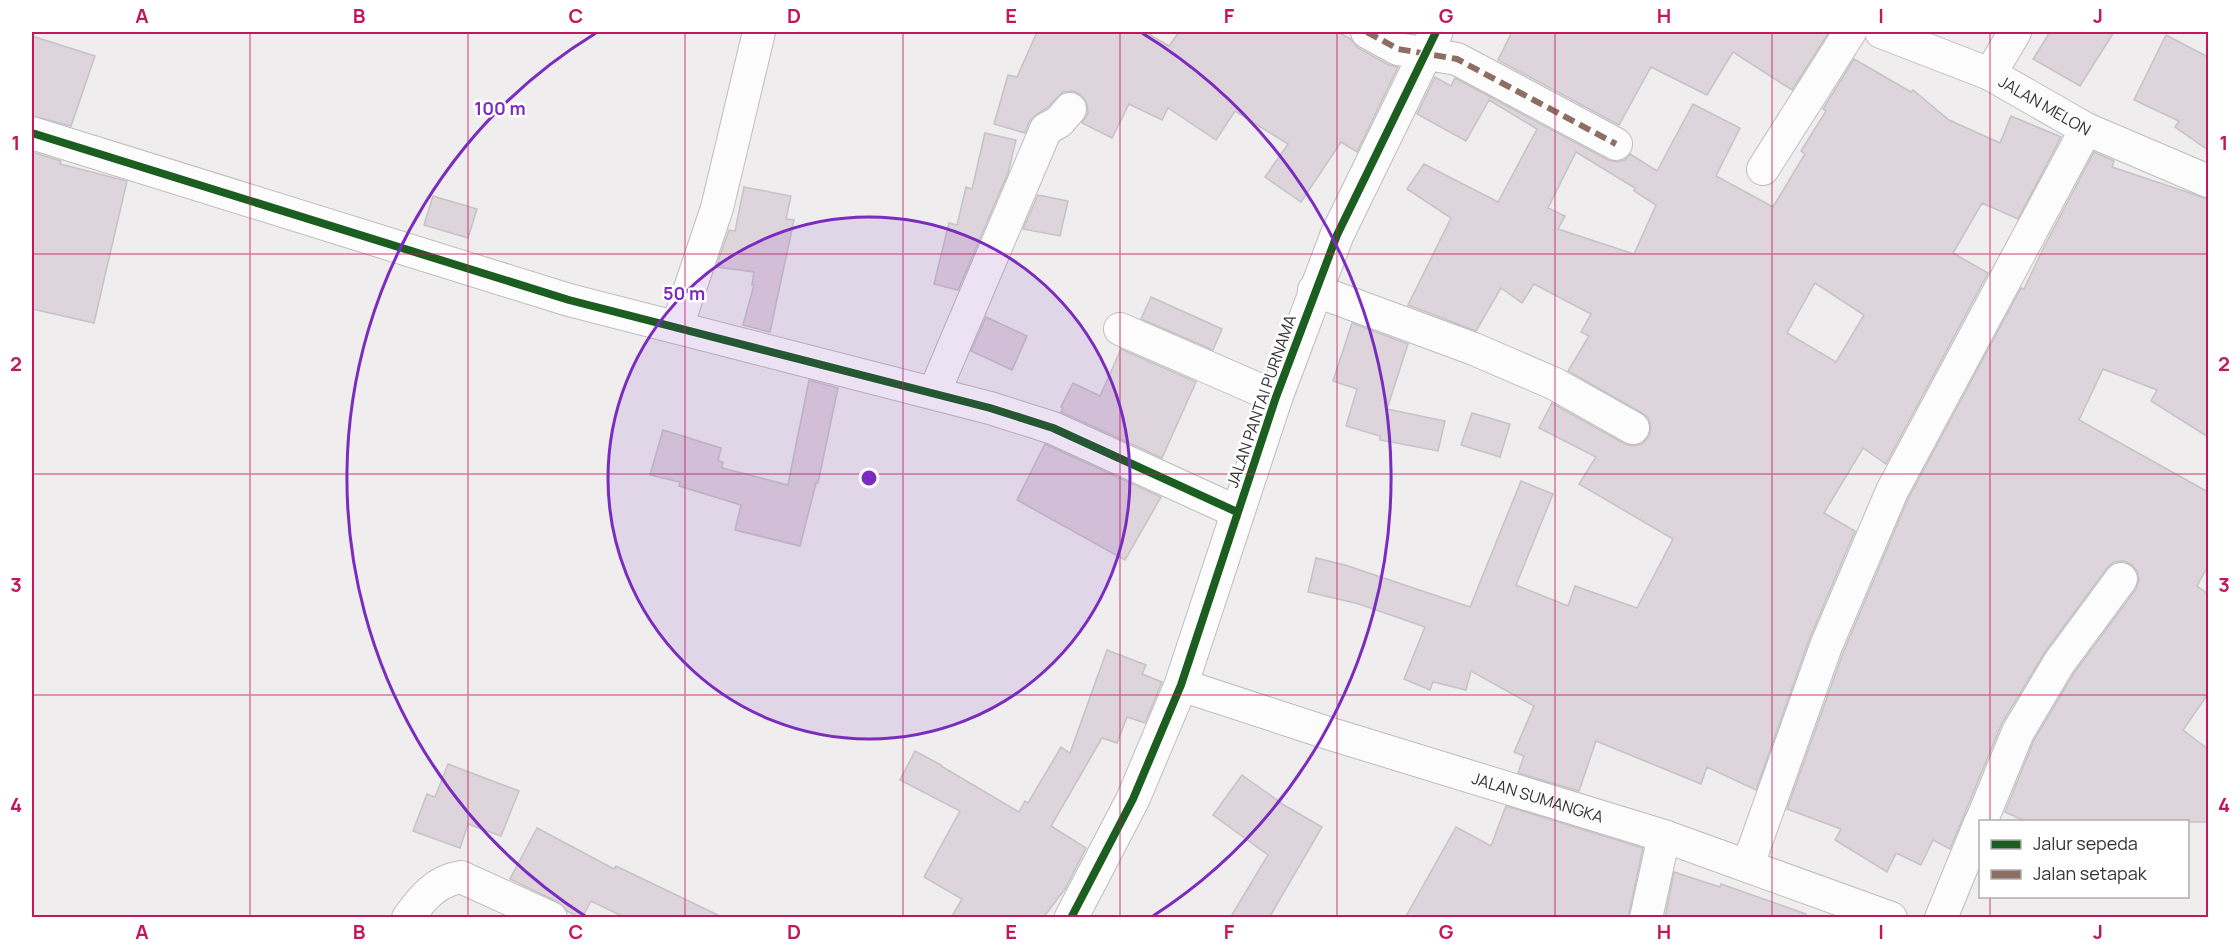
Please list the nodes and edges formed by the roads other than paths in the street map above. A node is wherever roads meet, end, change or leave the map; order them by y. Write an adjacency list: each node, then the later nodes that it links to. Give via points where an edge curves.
1 (759, 32): 15 (street, via 717,208)
2 (1367, 32): 6 (street, via 1398,49)
3 (1850, 32): 12 (street)
4 (1881, 32): 7 (street, JALAN MELON)
5 (2015, 32): 7 (street)
6 (1431, 43): 11 (street); 14 (street, JALAN PANTAI PURNAMA)
7 (1990, 74): 9 (street, JALAN MELON)
8 (1070, 109): 17 (street, via 1046,129)
9 (2086, 129): 13 (street, JALAN MELON); 26 (street, via 1892,491 1826,646)
10 (32, 133): 15 (street, via 569,300)
11 (1616, 144)
12 (1763, 169)
13 (2208, 181)
14 (1314, 290): 18 (street, JALAN PANTAI PURNAMA); 19 (street, via 1474,349 1555,384)
15 (677, 327): 17 (street)
16 (1120, 329): 18 (street)
17 (934, 393): 20 (street, via 1053,428)
18 (1276, 397): 20 (street, JALAN PANTAI PURNAMA)
19 (1632, 428)
20 (1237, 512): 22 (street, JALAN PANTAI PURNAMA)
21 (2121, 579): 23 (street, via 2059,663 2024,722)
22 (1181, 686): 25 (street, JALAN SUMANGKA); 29 (street, JALAN PANTAI PURNAMA, via 1133,799)
23 (1982, 820)
24 (1979, 827): 32 (street)
25 (1664, 836): 26 (street, JALAN SUMANGKA); 30 (street)
26 (1748, 865): 31 (street, JALAN SUMANGKA)
27 (408, 918): 28 (street, via 434,888 447,879 460,877)
28 (551, 918)
29 (1071, 918)
30 (1646, 918)
31 (1892, 918)
32 (1941, 918)

